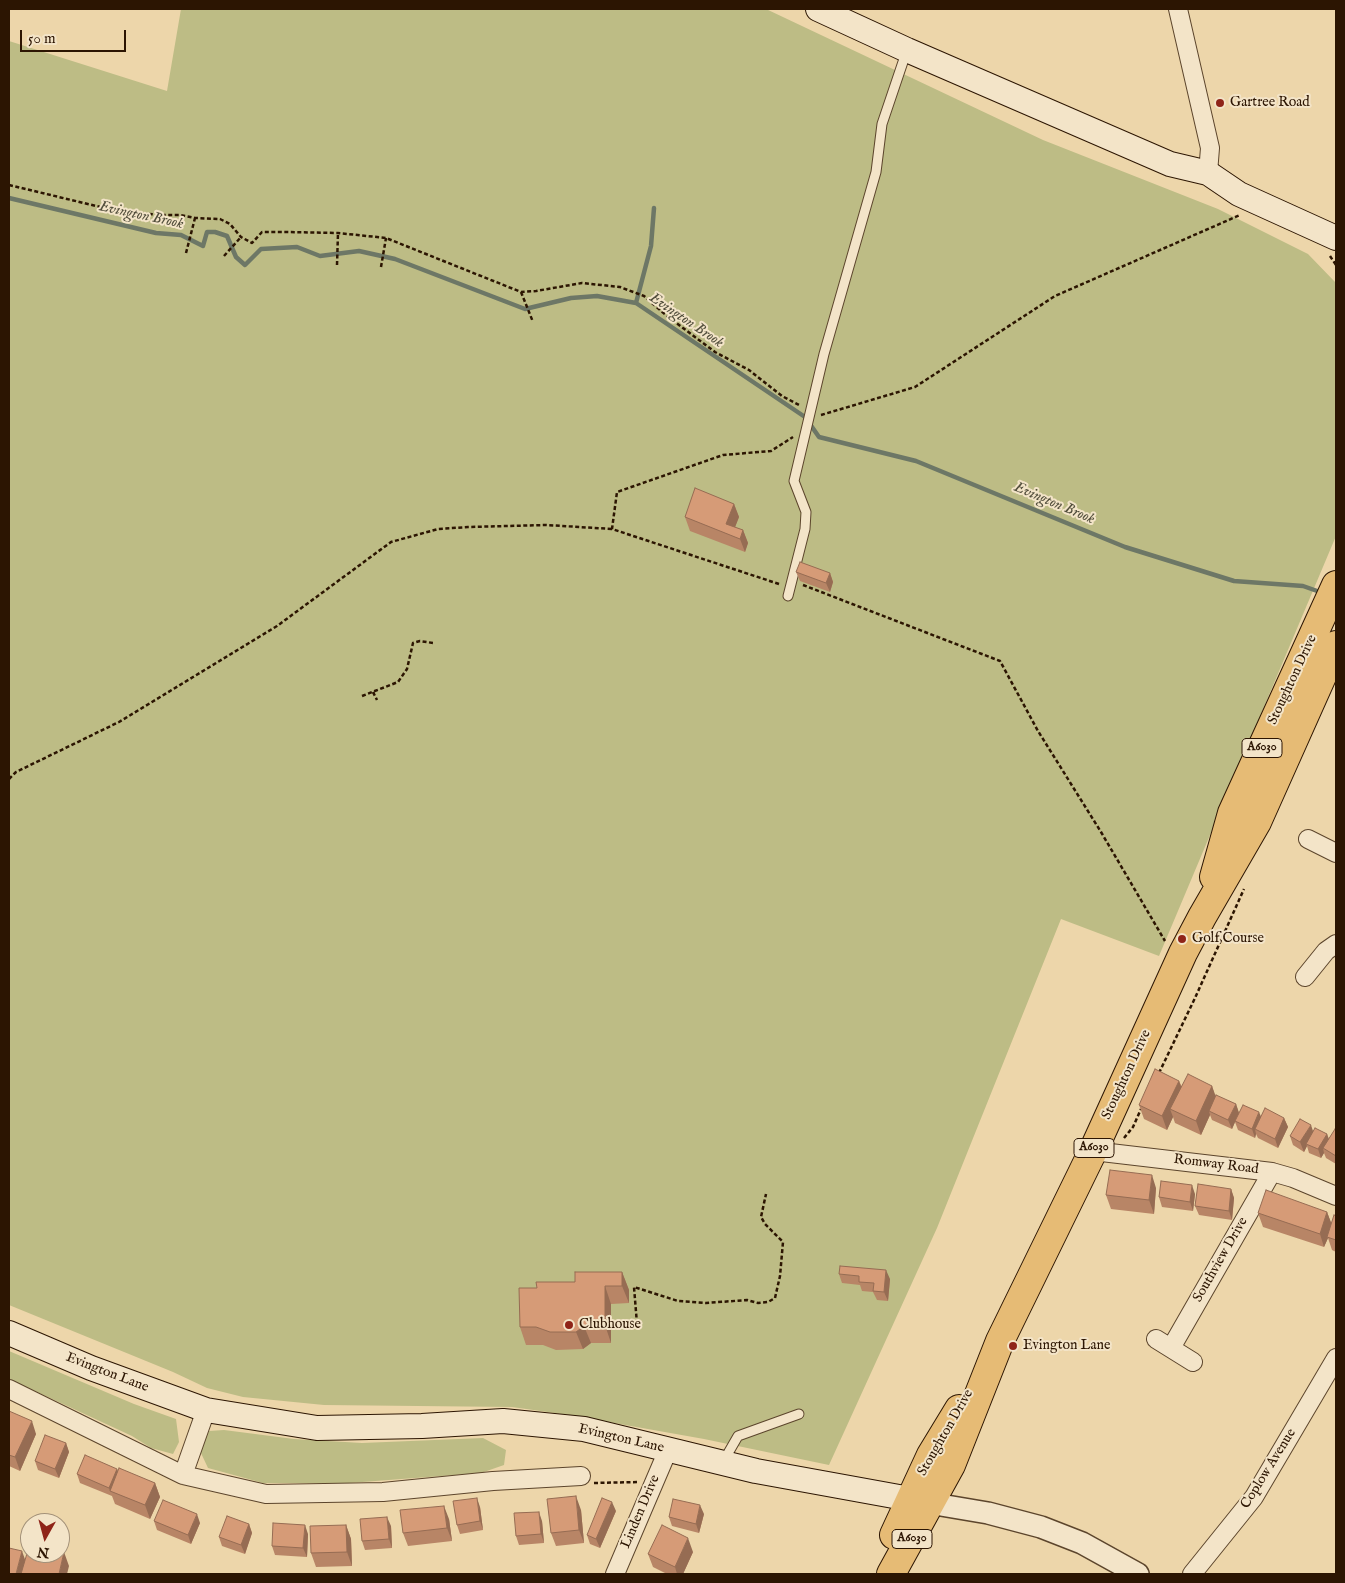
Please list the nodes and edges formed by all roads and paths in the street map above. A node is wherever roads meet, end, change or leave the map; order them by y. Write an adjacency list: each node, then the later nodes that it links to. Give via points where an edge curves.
1 (818, 9): 3 (main road)
2 (1178, 9): 4 (street, via 1210,148)
3 (907, 50): 4 (main road, via 1170,164); 18 (lane, via 882,124 876,172)
4 (1208, 173): 6 (main road, via 1239,194)
5 (9, 185): 7 (path, via 117,211)
6 (1265, 204): 11 (main road); 18 (path, via 1055,296 915,387)
7 (195, 218): 9 (path, via 220,219 230,224); 12 (path)
8 (338, 233): 9 (path, via 262,232 252,243); 10 (path); 14 (path)
9 (240, 236): 13 (path)
10 (386, 238): 15 (path); 16 (path)
11 (1335, 238)
12 (186, 253)
13 (224, 256)
14 (337, 265)
15 (381, 267)
16 (521, 292): 17 (path); 18 (path, via 582,283 620,287 644,296 714,352 749,370)
17 (533, 322)
18 (810, 415): 19 (lane)
19 (806, 428): 20 (path, via 771,451 723,455 617,492); 22 (lane, via 794,481 806,512 805,529)
20 (612, 529): 22 (path, via 780,585); 28 (path, via 546,525 468,527 438,529 391,542 277,626 118,722 16,772)
21 (1336, 585): 32 (highway, Stoughton Drive / A6030, via 1232,813)
22 (788, 596): 34 (path, via 803,584 1000,661 1038,731)
23 (433, 644): 25 (path, via 413,643 407,669 398,682)
24 (1336, 645): 32 (highway, Stoughton Drive / A6030, via 1257,822)
25 (373, 692): 26 (path); 27 (path)
26 (362, 696)
27 (377, 700)
28 (9, 779)
29 (1308, 839): 30 (street)
30 (1336, 853)
31 (1244, 888): 36 (path)
32 (1202, 917): 34 (highway, Stoughton Drive / A6030)
33 (1336, 944): 35 (street)
34 (1178, 964): 38 (highway, Stoughton Drive / A6030)
35 (1304, 977)
36 (1157, 1078)
37 (1144, 1104): 38 (path, via 1133,1127)
38 (1103, 1152): 39 (street, Romway Road); 54 (highway, Stoughton Drive / A6030, via 1000,1341 931,1455)
39 (1272, 1172): 41 (street, Romway Road); 45 (street, Southview Drive, via 1163,1343)
40 (766, 1194): 42 (path, via 761,1217 783,1242 775,1298 758,1303 747,1300 678,1301 634,1287)
41 (1336, 1196)
42 (637, 1324)
43 (9, 1333): 47 (main road, Evington Lane, via 91,1368)
44 (1336, 1358): 59 (street, Coplow Avenue, via 1254,1497)
45 (1193, 1362)
46 (9, 1389): 51 (street)
47 (206, 1410): 49 (main road, Evington Lane, via 317,1428 503,1421 584,1430); 51 (street)
48 (799, 1414): 50 (lane, via 738,1436)
49 (668, 1450): 50 (main road, Evington Lane); 53 (street, Linden Drive)
50 (723, 1462): 54 (main road, Evington Lane)
51 (183, 1475): 52 (street, via 266,1494 383,1492)
52 (581, 1476): 53 (path, via 587,1483)
53 (654, 1482): 55 (street, Linden Drive)
54 (920, 1501): 56 (highway, A6030); 57 (highway, A6030); 58 (street, Evington Lane, via 988,1512 1041,1527 1082,1543)
55 (615, 1574)
56 (879, 1574)
57 (891, 1574)
58 (1138, 1574)
59 (1192, 1574)

